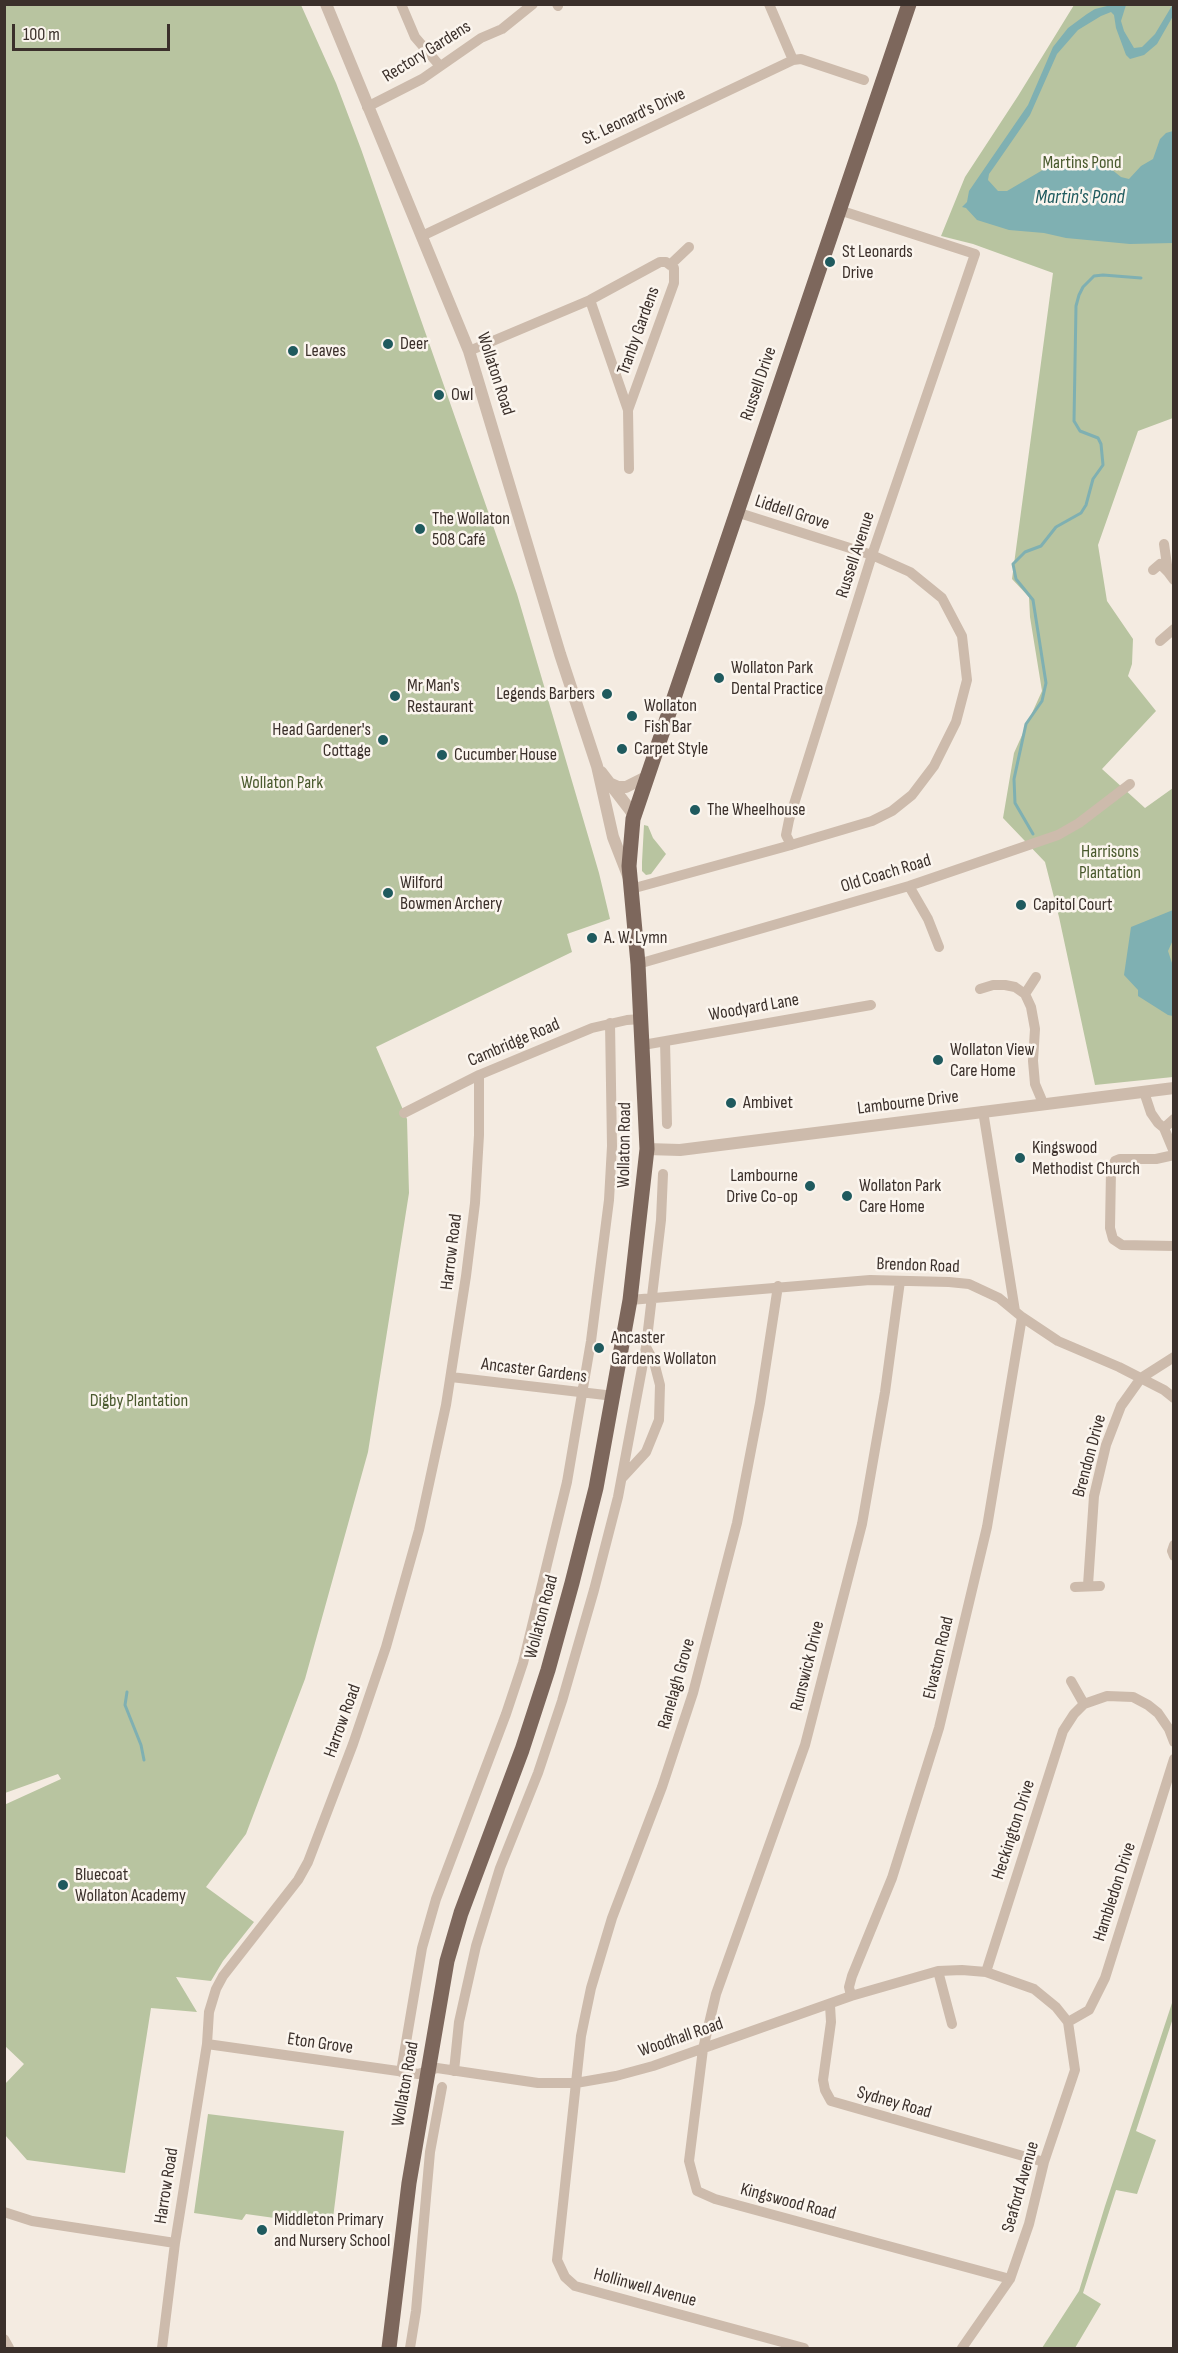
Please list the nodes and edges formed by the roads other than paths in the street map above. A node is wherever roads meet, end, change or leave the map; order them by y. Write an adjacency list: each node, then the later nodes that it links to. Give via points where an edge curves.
1 (326, 4): 9 (street, Wollaton Road)
2 (401, 4): 7 (street, via 415,37)
3 (533, 4): 7 (street, Rectory Gardens, via 502,29 481,38)
4 (769, 4): 6 (street)
5 (909, 4): 10 (main road, Russell Drive)
6 (793, 60): 8 (street, via 801,59); 11 (street, St. Leonard's Drive)
7 (440, 66): 9 (street, Rectory Gardens)
8 (864, 80)
9 (368, 107): 11 (street, Wollaton Road)
10 (839, 210): 18 (main road, Russell Drive); 20 (street, Russell Avenue, via 975,254)
11 (422, 236): 15 (street, Wollaton Road)
12 (689, 247): 13 (street, Tranby Gardens)
13 (670, 265): 14 (street, Tranby Gardens, via 660,262); 16 (street, Tranby Gardens, via 674,268 674,283)
14 (590, 300): 15 (street, Tranby Gardens); 16 (street, Tranby Gardens)
15 (469, 351): 23 (street, Wollaton Road)
16 (628, 410): 17 (street, Tranby Gardens)
17 (629, 469)
18 (736, 512): 20 (street, Liddell Grove); 24 (main road, Russell Drive)
19 (1164, 544): 22 (street)
20 (872, 555): 29 (street, Russell Avenue, via 789,820 786,835); 29 (street, Liddell Grove, via 910,572 942,598 962,636 967,680 934,766 912,795 872,821)
21 (1153, 570): 22 (street, via 1160,564)
22 (1171, 576)
23 (597, 766): 25 (street, Wollaton Road); 28 (street, Wollaton Road)
24 (646, 777): 25 (street, via 622,788); 27 (main road, Wollaton Road)
25 (608, 783): 27 (street, Wollaton Road)
26 (1130, 784): 31 (street, Old Coach Road, via 1058,835)
27 (633, 817): 28 (street, via 625,823); 30 (main road, Wollaton Road, via 629,850)
28 (608, 819): 30 (street, Wollaton Road)
29 (791, 845): 30 (street)
30 (631, 886): 35 (main road, Wollaton Road)
31 (909, 886): 32 (street); 35 (street, Old Coach Road)
32 (934, 935): 33 (street); 34 (street)
33 (925, 944)
34 (939, 947)
35 (638, 964): 40 (main road, Wollaton Road)
36 (1036, 977): 38 (street)
37 (980, 989): 38 (street, via 1005,985)
38 (1024, 994): 47 (street, via 1035,1029 1035,1084)
39 (871, 1005): 42 (street, Woodyard Lane)
40 (642, 1019): 41 (street, Cambridge Road); 43 (main road, Wollaton Road)
41 (610, 1023): 44 (street, Cambridge Road); 66 (street, Wollaton Road, via 609,1200)
42 (665, 1041): 43 (street, Woodyard Lane); 51 (street)
43 (643, 1045): 53 (main road, Wollaton Road)
44 (479, 1075): 49 (street, Cambridge Road); 64 (street, Harrow Road, via 475,1203)
45 (1173, 1088): 46 (street, Lambourne Drive)
46 (1144, 1092): 47 (street, Lambourne Drive); 52 (street, via 1151,1113)
47 (1043, 1103): 48 (street, Lambourne Drive)
48 (984, 1111): 53 (street, Lambourne Drive, via 680,1150); 61 (street, Elvaston Road)
49 (404, 1113)
50 (1173, 1119): 52 (street)
51 (667, 1124)
52 (1164, 1128): 54 (street)
53 (647, 1149): 60 (main road, Wollaton Road)
54 (1173, 1153): 56 (street, via 1156,1159 1115,1161 1111,1170 1110,1228 1113,1239 1122,1245)
55 (663, 1174): 59 (street)
56 (1173, 1246)
57 (900, 1281): 58 (street, Brendon Road); 61 (street, Brendon Road, via 969,1284 999,1298); 85 (street, Runswick Drive, via 862,1524 805,1745 728,1958)
58 (778, 1286): 59 (street, Brendon Road); 89 (street, Ranelagh Grove, via 734,1534 693,1693 594,1978 581,2036)
59 (653, 1299): 60 (street, Brendon Road); 62 (street)
60 (630, 1300): 67 (main road, Wollaton Road)
61 (1018, 1314): 65 (street, Brendon Road, via 1058,1341); 80 (street, Elvaston Road, via 987,1527 939,1728 892,1878 852,1976)
62 (646, 1347): 69 (street); 69 (street, via 660,1385 659,1420 646,1452)
63 (1173, 1357): 65 (street)
64 (451, 1377): 66 (street, Ancaster Gardens); 84 (street, Harrow Road, via 419,1530 353,1744 298,1880 216,1989 209,2012)
65 (1141, 1378): 68 (street, Brendon Road); 72 (street, Brendon Drive, via 1121,1406 1106,1445 1094,1496 1094,1586)
66 (582, 1394): 67 (street, Ancaster Gardens); 88 (street, Wollaton Road, via 567,1482 527,1650 436,1899 422,1948)
67 (614, 1396): 86 (main road, Wollaton Road, via 596,1488 548,1670 447,1961)
68 (1173, 1398)
69 (622, 1478): 87 (street, via 562,1701 500,1868 474,1953 459,2022)
70 (1173, 1545): 71 (street)
71 (1173, 1556)
72 (1075, 1587)
73 (1071, 1681): 74 (street)
74 (1084, 1704): 75 (street, via 1107,1696 1133,1697 1158,1713); 79 (street, Heckington Drive, via 1063,1731)
75 (1171, 1728): 76 (street)
76 (1173, 1742)
77 (1173, 1759): 82 (street, Hambledon Drive, via 1105,1978 1089,2010)
78 (938, 1971): 79 (street, Woodhall Road); 80 (street, Woodhall Road); 83 (street)
79 (986, 1972): 82 (street, Woodhall Road, via 1034,1989)
80 (851, 1996): 81 (street, Woodhall Road)
81 (830, 2005): 85 (street, Woodhall Road); 91 (street, Sydney Road, via 823,2080 831,2101)
82 (1068, 2022): 91 (street, Seaford Avenue, via 1075,2070)
83 (952, 2024)
84 (207, 2044): 88 (street, Eton Grove); 93 (street, Harrow Road)
85 (703, 2049): 89 (street, Woodhall Road, via 616,2076); 94 (street, Kingswood Road, via 689,2161 697,2191)
86 (428, 2071): 87 (street, Woodhall Road); 88 (street, Eton Grove); 98 (main road, Wollaton Road, via 404,2218)
87 (454, 2071): 89 (street, Woodhall Road, via 538,2083)
88 (401, 2072)
89 (576, 2083): 100 (street, Hollinwell Avenue, via 557,2260 565,2277 575,2286)
90 (442, 2087): 99 (street, Wollaton Road, via 430,2152)
91 (1044, 2162): 94 (street, Seaford Avenue)
92 (4, 2212): 93 (street, via 32,2221)
93 (175, 2243): 97 (street, Harrow Road)
94 (1010, 2279): 101 (street, Seaford Avenue)
95 (4, 2339): 96 (street)
96 (9, 2349)
97 (162, 2349)
98 (389, 2349)
99 (410, 2349)
100 (804, 2349)
101 (962, 2349)

